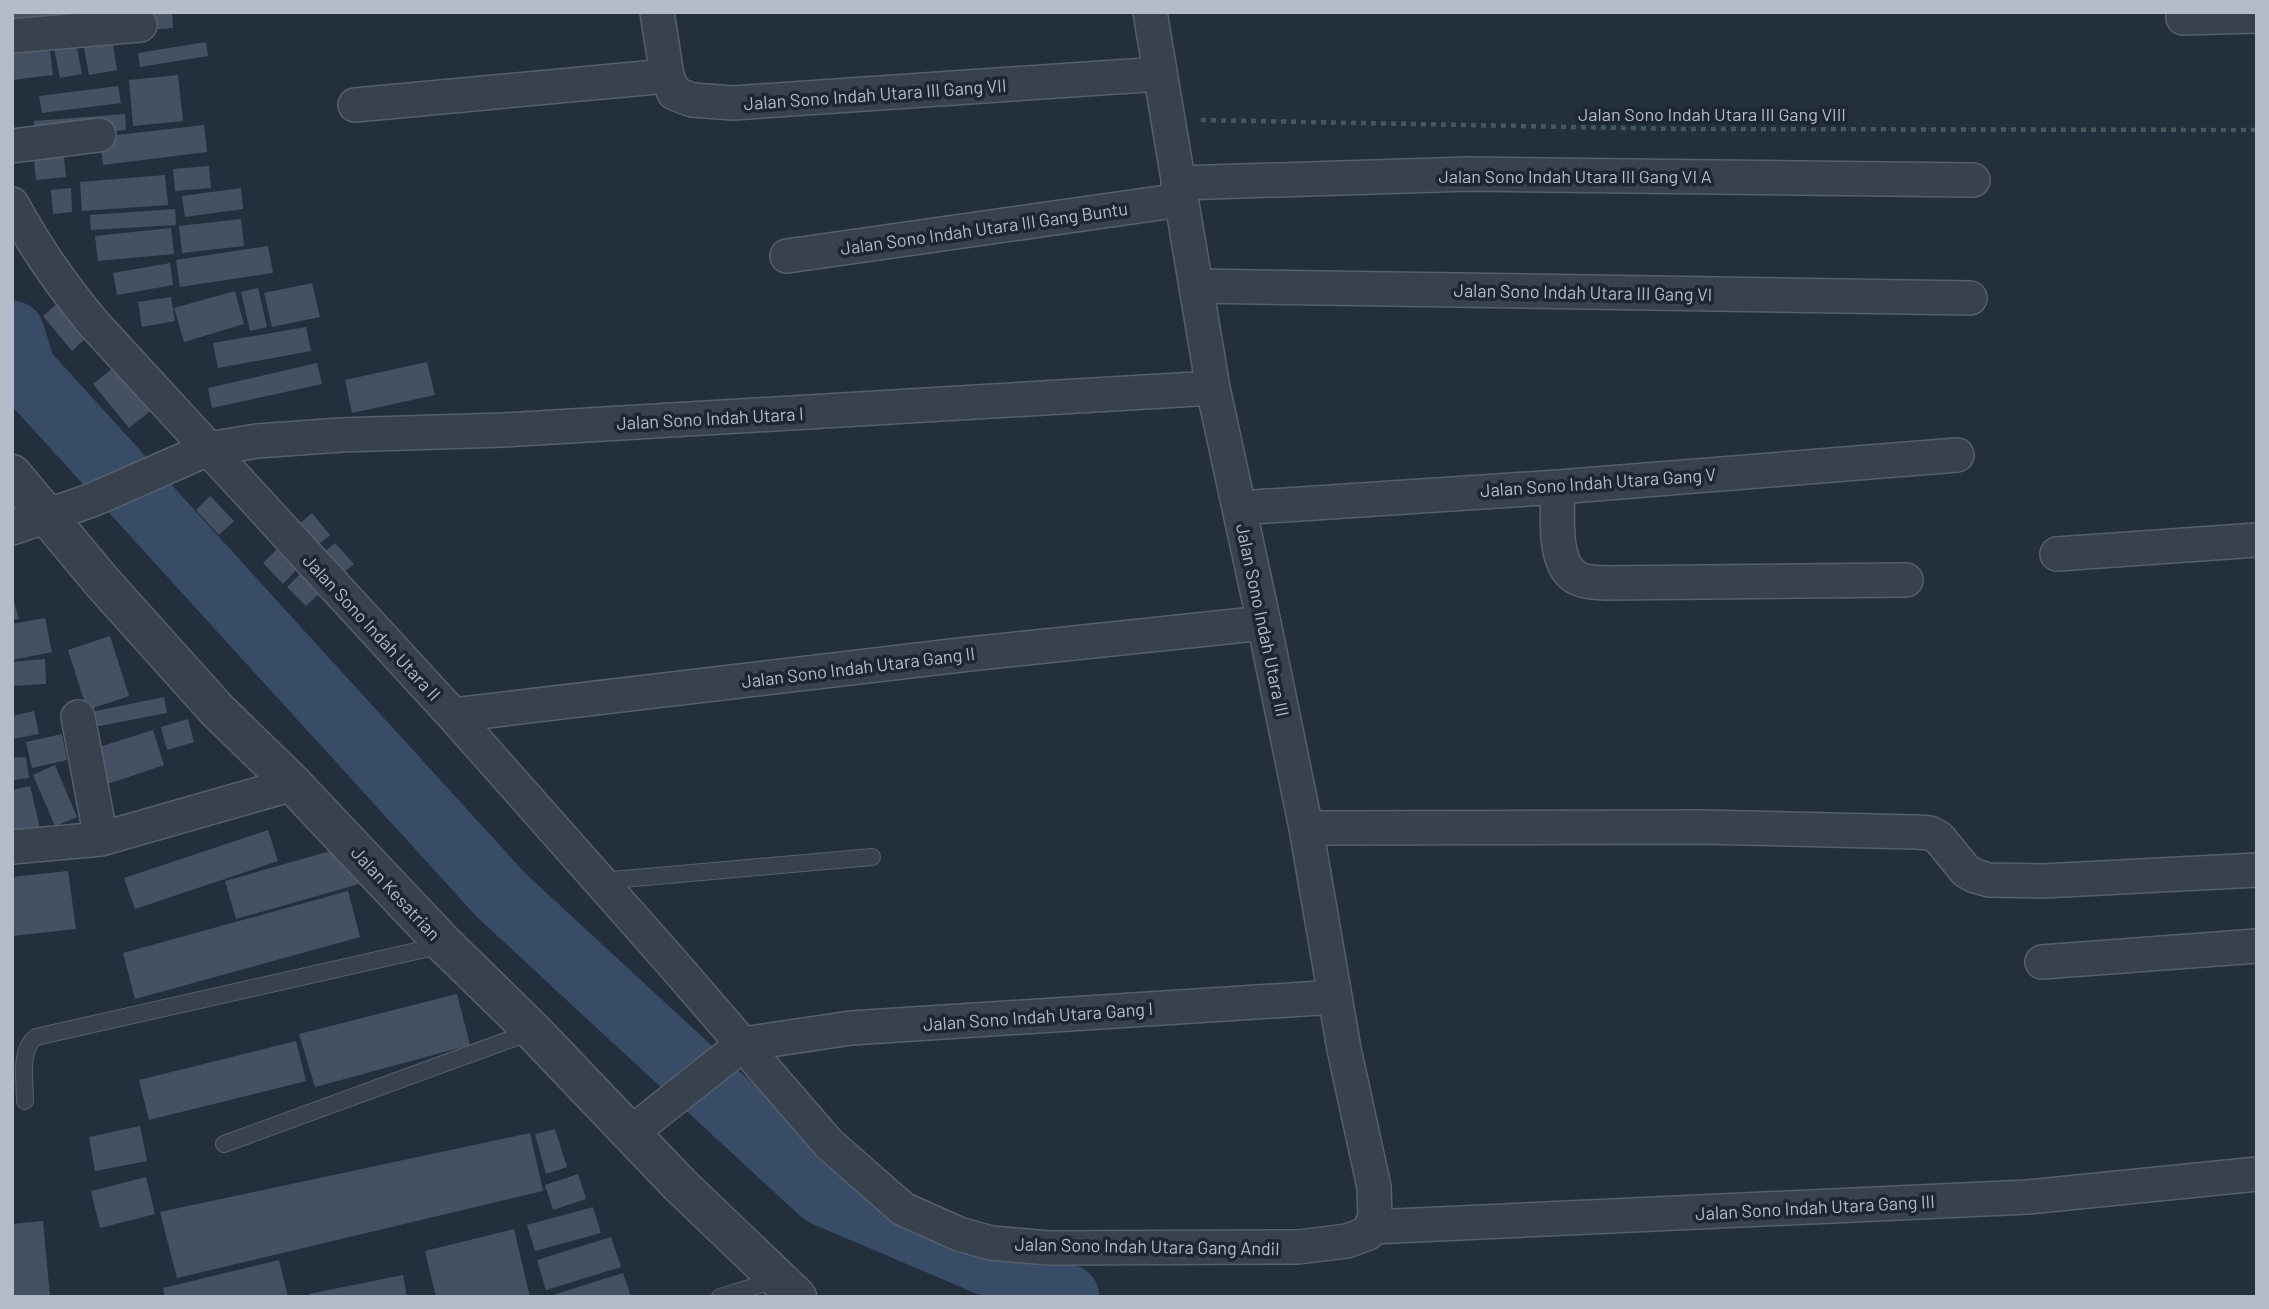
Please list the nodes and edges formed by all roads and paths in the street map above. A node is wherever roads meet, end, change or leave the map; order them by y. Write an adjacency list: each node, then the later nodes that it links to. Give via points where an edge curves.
1 (657, 12): 8 (street)
2 (1150, 12): 7 (street, Jalan Sono Indah Utara III)
3 (2257, 16): 4 (street)
4 (2183, 18)
5 (140, 25): 6 (street)
6 (12, 36)
7 (1160, 74): 8 (street, Jalan Sono Indah Utara III Gang VII, via 733,103 692,100 674,93); 10 (street, Jalan Sono Indah Utara III)
8 (667, 76): 9 (street)
9 (355, 105)
10 (1168, 120): 11 (path, Jalan Sono Indah Utara III Gang VIII); 15 (street, Jalan Sono Indah Utara III)
11 (2257, 130)
12 (99, 135): 13 (street)
13 (12, 146)
14 (1973, 180): 15 (street, Jalan Sono Indah Utara III Gang VI A, via 1469,174)
15 (1180, 191): 17 (street, Jalan Sono Indah Utara III Gang Buntu); 18 (street, Jalan Sono Indah Utara III)
16 (12, 204): 21 (street, Jalan Sono Indah Utara II, via 55,276)
17 (787, 256)
18 (1196, 286): 19 (street, Jalan Sono Indah Utara III Gang VI); 20 (street, Jalan Sono Indah Utara III)
19 (1970, 298)
20 (1213, 388): 21 (street, Jalan Sono Indah Utara I, via 503,430 341,435 257,441); 25 (street, Jalan Sono Indah Utara III)
21 (198, 453): 26 (street, Jalan Sono Indah Utara I); 32 (street, Jalan Sono Indah Utara II)
22 (1956, 455): 24 (street, Jalan Sono Indah Utara Gang V)
23 (12, 474): 26 (street, Jalan Kesatrian)
24 (1558, 487): 25 (street, Jalan Sono Indah Utara Gang V); 30 (street, via 1561,556 1568,570 1581,580)
25 (1239, 508): 31 (street, Jalan Sono Indah Utara III)
26 (49, 517): 27 (street, Jalan Sono Indah Utara I); 34 (street, Jalan Kesatrian, via 207,699)
27 (12, 528)
28 (2257, 540): 29 (street)
29 (2057, 554)
30 (1906, 580)
31 (1264, 623): 32 (street, Jalan Sono Indah Utara Gang II); 35 (street, Jalan Sono Indah Utara III)
32 (453, 715): 40 (street, Jalan Sono Indah Utara II)
33 (78, 717): 36 (street)
34 (293, 784): 36 (street); 41 (street, Jalan Kesatrian)
35 (1306, 828): 39 (street, via 1700,827 1915,832 1938,838 1966,871 1989,880); 44 (street, Jalan Sono Indah Utara III)
36 (101, 839): 37 (street)
37 (12, 847)
38 (872, 857): 40 (lane)
39 (2257, 870)
40 (599, 881): 46 (street, Jalan Sono Indah Utara II)
41 (445, 945): 45 (street, Jalan Kesatrian); 47 (lane, via 36,1037 26,1051)
42 (2257, 946): 43 (street)
43 (2042, 962)
44 (1335, 997): 46 (street, Jalan Sono Indah Utara Gang I, via 851,1028); 51 (street, Jalan Sono Indah Utara III, via 1374,1187)
45 (533, 1031): 48 (street, Jalan Kesatrian); 49 (lane)
46 (738, 1048): 48 (street); 51 (street, Jalan Sono Indah Utara Gang Andil, via 855,1168 904,1209 959,1234 991,1243 1048,1248 1298,1247 1356,1238)
47 (25, 1101)
48 (642, 1124): 52 (street, Jalan Kesatrian, via 680,1185)
49 (224, 1144)
50 (2257, 1174): 51 (street, Jalan Sono Indah Utara Gang III, via 2028,1196)
51 (1372, 1227)
52 (788, 1288): 53 (lane)
53 (720, 1297)

